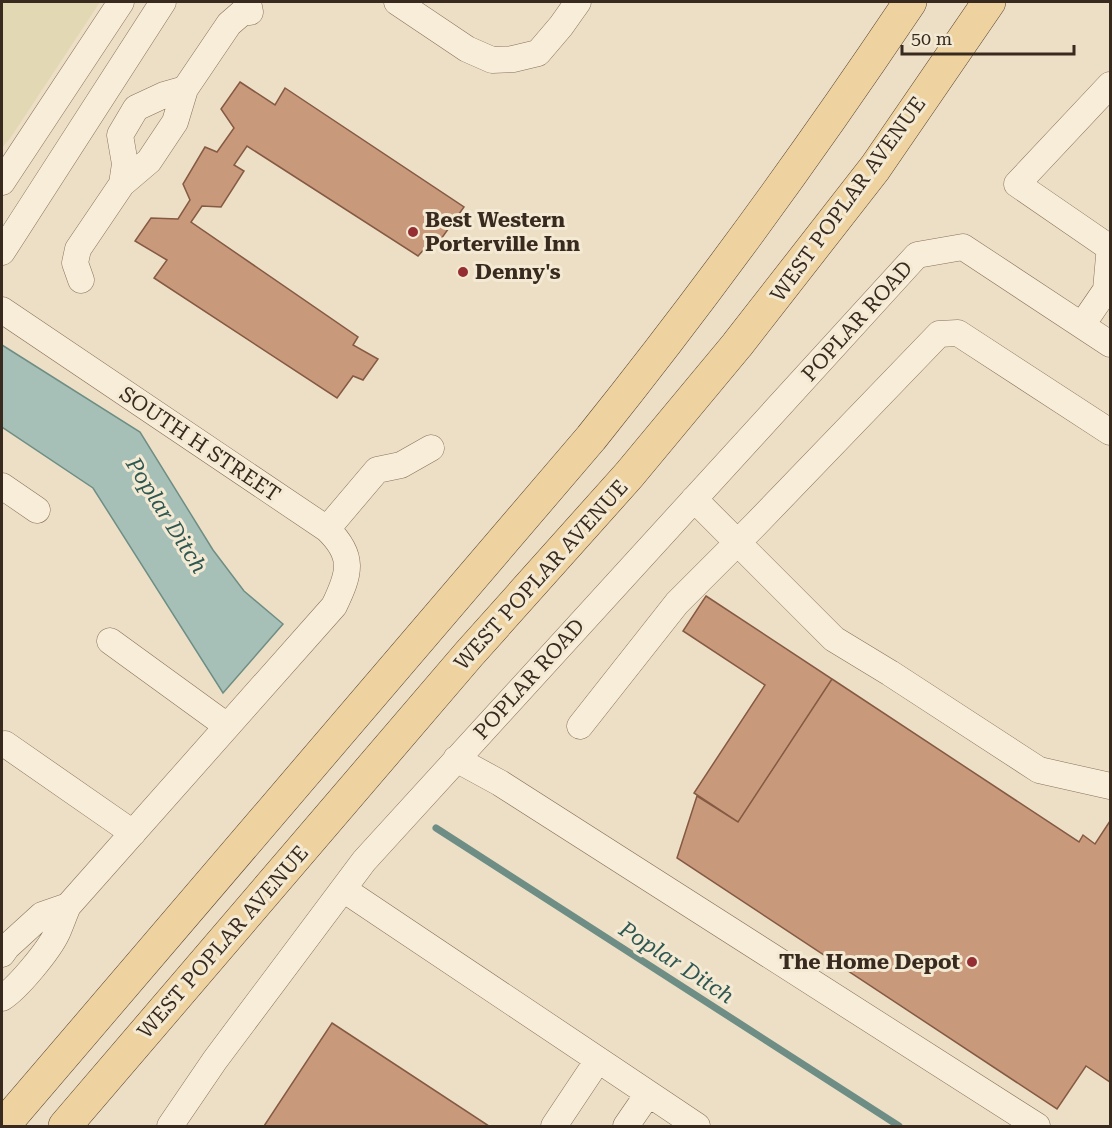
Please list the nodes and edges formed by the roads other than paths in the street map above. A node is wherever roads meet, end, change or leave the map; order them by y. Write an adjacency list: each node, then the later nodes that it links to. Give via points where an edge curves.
1 (121, 2): 10 (street)
2 (163, 2): 13 (street)
3 (248, 2): 9 (street, via 250,12 244,11 229,24)
4 (397, 2): 5 (street, via 467,49 492,60 538,53)
5 (578, 2)
6 (910, 2): 38 (main road, via 766,210 633,386)
7 (989, 2): 39 (main road, WEST POPLAR AVENUE, via 875,168 738,345 630,475 469,654)
8 (1110, 85): 12 (street, via 1017,184)
9 (185, 89): 11 (street, via 175,122 162,142 149,161); 11 (street, via 136,108 120,135 125,164)
10 (2, 182)
11 (122, 184): 14 (street, via 78,249 75,263)
12 (1110, 247): 16 (street, via 1106,290)
13 (2, 252)
14 (81, 280)
15 (2, 310): 23 (street, SOUTH H STREET)
16 (1082, 325): 17 (street); 21 (street, POPLAR ROAD, via 963,247 917,255)
17 (1110, 344)
18 (1110, 432): 24 (street, via 958,333 939,334)
19 (431, 448): 23 (street, via 401,465 377,470)
20 (2, 486): 22 (street)
21 (694, 499): 24 (street); 29 (street, POPLAR ROAD)
22 (37, 510)
23 (327, 529): 26 (street, SOUTH H STREET, via 340,542 347,558 346,581 334,606)
24 (738, 542): 27 (street, via 678,603); 30 (street, via 834,639 1039,770)
25 (110, 641): 26 (street)
26 (227, 726): 31 (street)
27 (580, 726)
28 (5, 744): 31 (street)
29 (456, 759): 32 (street, POPLAR ROAD); 44 (street, via 500,783)
30 (1110, 786)
31 (133, 833): 33 (street)
32 (343, 889): 36 (street); 40 (street, POPLAR ROAD)
33 (68, 906): 34 (street, via 42,915); 35 (street, via 56,935 32,968)
34 (2, 954)
35 (2, 998)
36 (598, 1060): 37 (street); 41 (street)
37 (648, 1094): 42 (street); 43 (street)
38 (3, 1126)
39 (65, 1126)
40 (170, 1126)
41 (554, 1126)
42 (626, 1126)
43 (697, 1126)
44 (1037, 1126)

